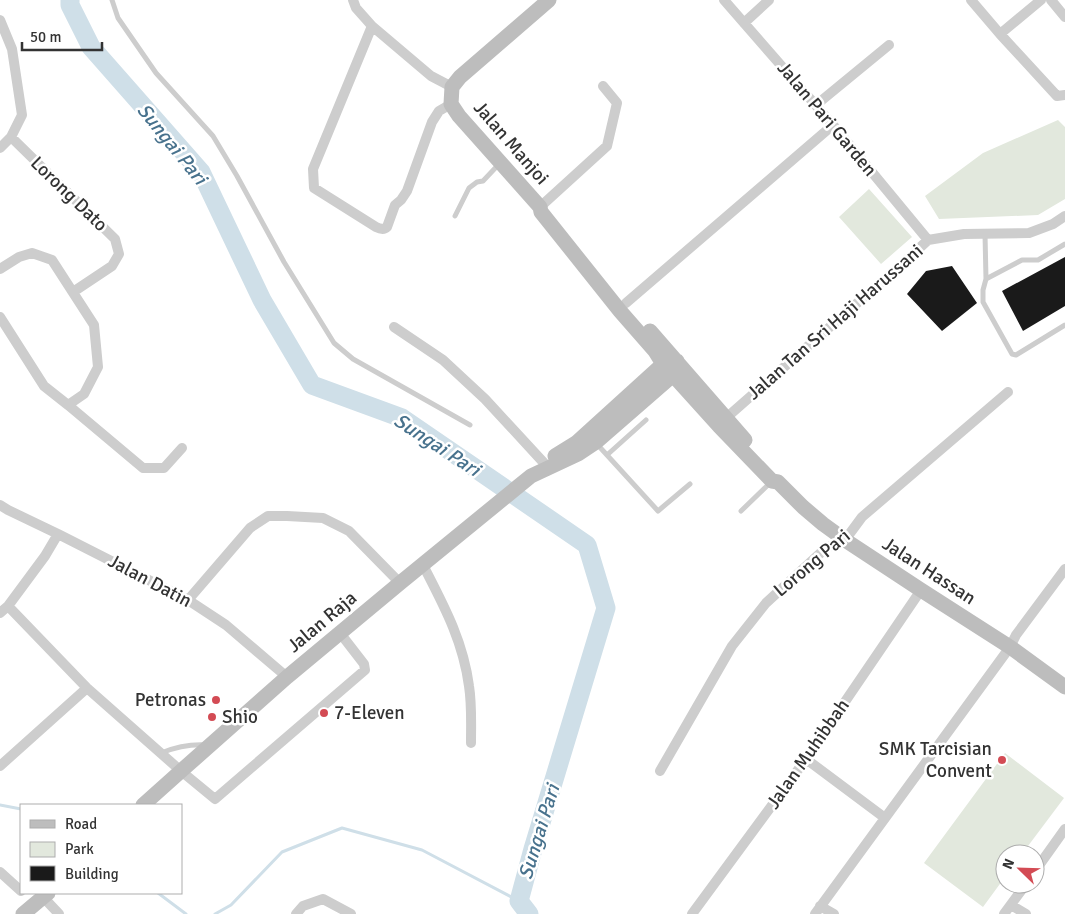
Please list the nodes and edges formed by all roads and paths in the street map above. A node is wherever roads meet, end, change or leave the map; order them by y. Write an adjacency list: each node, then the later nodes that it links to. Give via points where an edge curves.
1 (112, 0): 42 (lane, via 118,18 156,73 213,136 334,343 353,359)
2 (354, 0): 12 (street, via 356,8)
3 (549, 0): 16 (street, via 460,76)
4 (724, 0): 11 (street, Jalan Pari Garden)
5 (769, 0): 11 (street)
6 (971, 0): 13 (street)
7 (1041, 0): 13 (street)
8 (1051, 0): 9 (street)
9 (1065, 17)
10 (0, 20): 21 (street, via 12,49 22,114)
11 (744, 23): 19 (street, Jalan Pari Garden)
12 (372, 26): 16 (street, via 431,76); 18 (street, via 313,169 314,188 376,227 385,229 395,205 407,190 432,122 439,111)
13 (1000, 34): 17 (street, via 1058,96)
14 (889, 45): 19 (street)
15 (603, 86): 24 (street, via 617,103 607,146)
16 (452, 87): 18 (street, Jalan Manjoi)
17 (1065, 95)
18 (451, 104): 23 (street, Jalan Manjoi)
19 (816, 105): 20 (street, Jalan Pari Garden)
20 (833, 125): 28 (street, Jalan Pari Garden); 33 (street)
21 (11, 137): 22 (street); 32 (street, Lorong Dato, via 115,239 119,254 112,266)
22 (0, 148)
23 (500, 163): 24 (street, Jalan Manjoi); 25 (lane, via 483,181 469,188)
24 (540, 207): 33 (street, Jalan Manjoi); 37 (street, Jalan Manjoi, via 620,311)
25 (455, 216)
26 (1065, 216): 27 (street, Jalan Tan Sri Haji Harussani, via 1029,233)
27 (985, 234): 28 (street, Jalan Tan Sri Haji Harussani); 31 (lane)
28 (928, 240): 41 (street, Jalan Tan Sri Haji Harussani)
29 (1065, 244): 31 (lane, via 1038,260 1022,260)
30 (0, 269): 32 (street, via 32,253 52,260)
31 (986, 279): 35 (lane, via 983,302 1012,354 1016,355)
32 (74, 292): 39 (street, via 94,324 98,367 84,394)
33 (626, 303): 37 (street, Jalan Manjoi)
34 (0, 317): 39 (street, via 44,386)
35 (1065, 325)
36 (394, 327): 46 (street, via 443,360 485,399)
37 (671, 367): 41 (street, Jalan Hassan); 43 (street, Jalan Raja); 46 (street, Jalan Raja, via 576,443)
38 (1008, 392): 53 (street, Lorong Pari, via 862,517)
39 (68, 405): 44 (street, via 143,468 164,468)
40 (646, 420): 45 (lane)
41 (723, 422): 48 (street, Jalan Hassan, via 776,476)
42 (470, 425)
43 (596, 442): 45 (lane); 47 (street, Jalan Raja)
44 (182, 448)
45 (607, 454): 49 (lane, via 658,512)
46 (544, 463): 47 (street, Jalan Raja)
47 (531, 476): 54 (street, Jalan Raja)
48 (775, 482): 51 (lane); 53 (street, Jalan Hassan)
49 (690, 484)
50 (0, 505): 52 (street, Jalan Datin)
51 (741, 511)
52 (58, 534): 58 (street, Jalan Datin); 59 (street)
53 (845, 540): 57 (street, Jalan Hassan); 71 (street, Lorong Pari, via 826,548 766,603 732,646)
54 (422, 565): 56 (street, Jalan Raja); 65 (street, via 460,644 471,704)
55 (1065, 569): 61 (street)
56 (400, 583): 58 (street, via 349,531 323,518 268,516 250,528); 60 (street, Jalan Raja)
57 (921, 590): 61 (street, Jalan Hassan); 68 (street, Jalan Muhibbah)
58 (188, 600): 62 (street, Jalan Datin, via 226,625)
59 (4, 610): 64 (street)
60 (340, 633): 62 (street, Jalan Raja); 70 (street, via 366,670 215,799)
61 (1010, 647): 63 (street, Jalan Hassan); 73 (street)
62 (287, 678): 66 (street, Jalan Raja)
63 (1065, 687)
64 (87, 688): 67 (street); 69 (street)
65 (471, 743)
66 (210, 745): 67 (lane, via 175,747); 70 (street, Jalan Raja)
67 (160, 753): 70 (street)
68 (806, 759): 73 (street); 86 (street, Jalan Muhibbah)
69 (0, 766)
70 (181, 771): 72 (street, Jalan Raja)
71 (660, 771)
72 (145, 804)
73 (885, 818): 82 (street)
74 (1065, 829): 75 (street)
75 (1045, 857)
76 (0, 872): 77 (street)
77 (20, 890)
78 (25, 894): 80 (street)
79 (1019, 894): 81 (street)
80 (37, 902): 83 (street)
81 (1011, 905): 88 (street); 89 (street)
82 (818, 910): 87 (street)
83 (59, 914)
84 (296, 914): 85 (street, via 303,906 323,899)
85 (351, 914)
86 (692, 914)
87 (834, 914)
88 (1004, 914)
89 (1026, 914)

